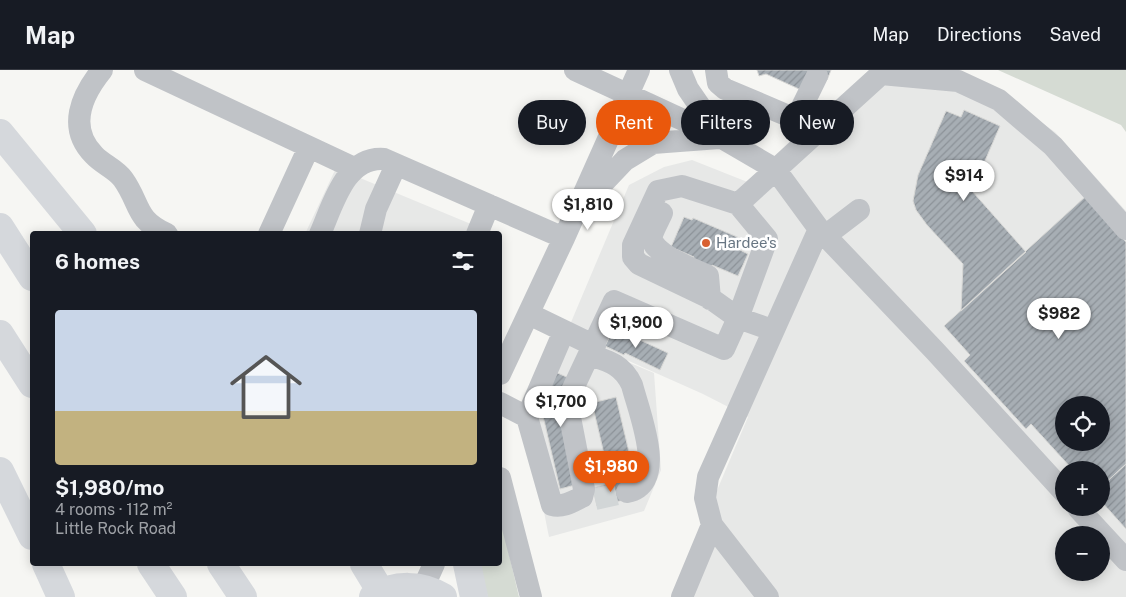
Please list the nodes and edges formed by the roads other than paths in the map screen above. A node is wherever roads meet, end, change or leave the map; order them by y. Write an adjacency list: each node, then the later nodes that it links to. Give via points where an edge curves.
1 (102, 70): 31 (street, via 91,84 78,118 80,136 94,155 122,177 133,193 139,212 152,227)
2 (145, 70): 19 (street)
3 (576, 70): 9 (street)
4 (639, 70): 9 (street)
5 (680, 70): 10 (street)
6 (716, 70): 13 (street, via 718,83 725,89)
7 (880, 72): 12 (street); 29 (street, via 958,81 998,100 1053,146)
8 (817, 76): 11 (street)
9 (628, 94): 14 (street); 27 (street)
10 (695, 100)
11 (805, 100)
12 (849, 100)
13 (780, 112)
14 (681, 119)
15 (0, 133): 30 (highway)
16 (681, 141): 27 (street, via 654,143 625,160)
17 (734, 145): 22 (street)
18 (800, 145): 22 (street)
19 (309, 147): 21 (street); 32 (street)
20 (396, 165): 21 (street, via 375,158); 25 (street); 34 (street, via 376,209)
21 (354, 168): 33 (street, via 346,178)
22 (775, 169): 24 (street); 36 (street)
23 (682, 186): 24 (street); 39 (street, via 666,206 652,236 654,245 660,252 708,276); 39 (street, via 658,191 633,245 633,257 639,264)
24 (738, 204): 41 (street, via 767,239)
25 (490, 205): 35 (street); 37 (street)
26 (859, 210): 36 (street)
27 (576, 211): 37 (street)
28 (0, 228): 38 (highway)
29 (1126, 229)
30 (81, 231)
31 (161, 231)
32 (270, 231)
33 (321, 231)
34 (371, 231)
35 (478, 231)
36 (822, 233): 42 (street); 51 (street)
37 (564, 238): 40 (street)
38 (30, 274)
39 (710, 291): 41 (street)
40 (530, 314): 43 (street); 46 (street)
41 (738, 318): 42 (street); 45 (street, via 724,349 614,301)
42 (772, 330): 55 (street, via 708,477 705,498)
43 (564, 331): 45 (street); 49 (street)
44 (0, 334): 47 (highway)
45 (592, 350): 49 (street, via 569,397 568,407 588,498 552,505); 53 (street, via 620,367 632,385 650,467 643,484 635,491)
46 (502, 370)
47 (30, 381)
48 (502, 405): 49 (street)
49 (527, 417)
50 (0, 471): 56 (highway)
51 (1055, 482)
52 (502, 486): 68 (street)
53 (626, 492)
54 (1085, 516): 57 (street)
55 (712, 525): 69 (street); 70 (street)
56 (30, 532)
57 (1126, 560)
58 (47, 566): 64 (highway)
59 (152, 566): 65 (highway)
60 (222, 566): 66 (highway)
61 (466, 566): 67 (highway)
62 (372, 583): 63 (highway)
63 (430, 586)
64 (61, 597)
65 (173, 597)
66 (243, 597)
67 (474, 597)
68 (531, 597)
69 (682, 597)
70 (768, 597)

